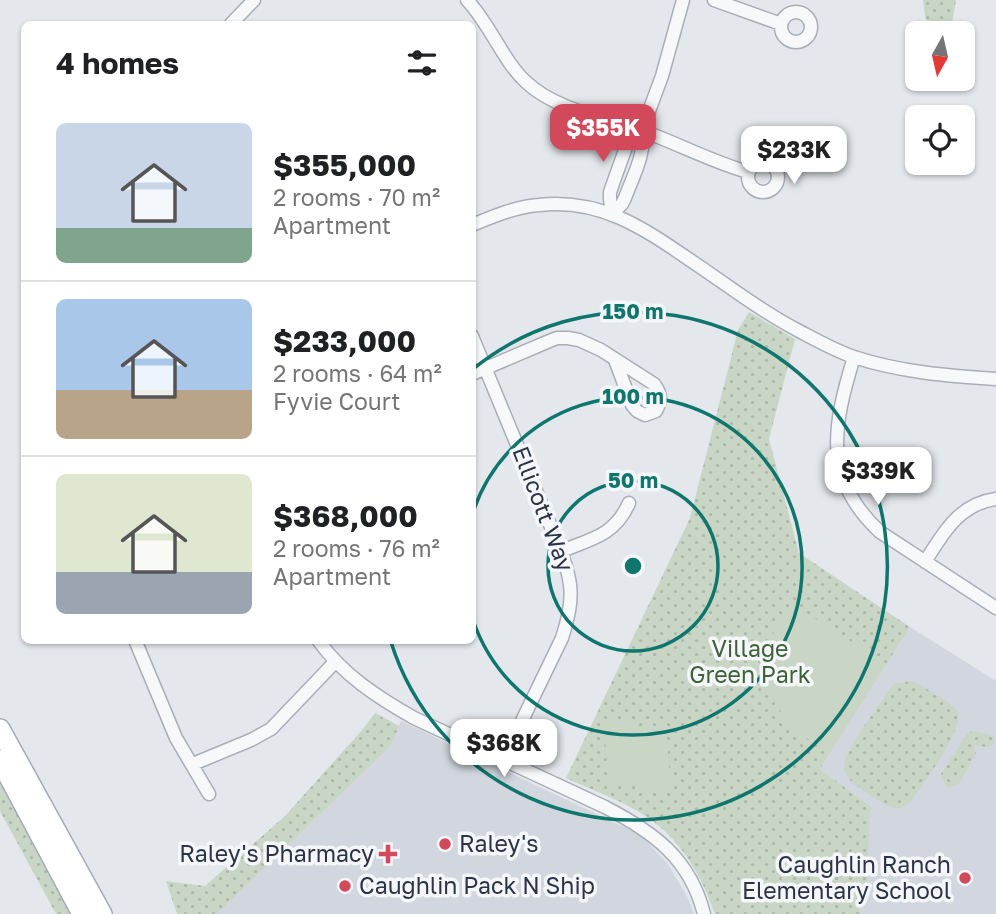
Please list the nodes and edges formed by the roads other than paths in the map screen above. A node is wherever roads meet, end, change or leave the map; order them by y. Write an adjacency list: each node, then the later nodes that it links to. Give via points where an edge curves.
1 (254, 0): 5 (street)
2 (467, 0): 7 (street, via 517,73 536,91 572,108)
3 (682, 0): 7 (street)
4 (714, 0): 6 (street)
5 (236, 21)
6 (781, 24)
7 (642, 130): 8 (street); 9 (street, via 626,147 610,192)
8 (748, 172)
9 (612, 214): 10 (street, via 574,205 538,205); 12 (street, via 644,229 788,325)
10 (476, 224)
11 (476, 345): 14 (street, Ellicott Way)
12 (854, 357): 16 (street, via 911,371); 20 (street, via 836,429 846,489 868,521)
13 (615, 360): 14 (street, via 589,344 557,338)
14 (486, 369): 15 (street); 19 (street, Ellicott Way)
15 (476, 373)
16 (996, 379)
17 (996, 499): 20 (street, via 972,506 951,521)
18 (629, 503): 19 (street, via 610,530)
19 (561, 551): 27 (street, Ellicott Way, via 571,584 568,621)
20 (925, 562): 21 (street)
21 (996, 608)
22 (137, 644): 28 (street, via 176,737)
23 (321, 644): 24 (street)
24 (335, 662): 27 (street, via 383,701); 28 (street, via 271,729)
25 (0, 729): 31 (main road)
26 (0, 760): 30 (main road)
27 (503, 760): 32 (street, via 650,832 682,866)
28 (193, 764): 29 (street)
29 (209, 794)
30 (82, 914)
31 (102, 914)
32 (704, 914)

